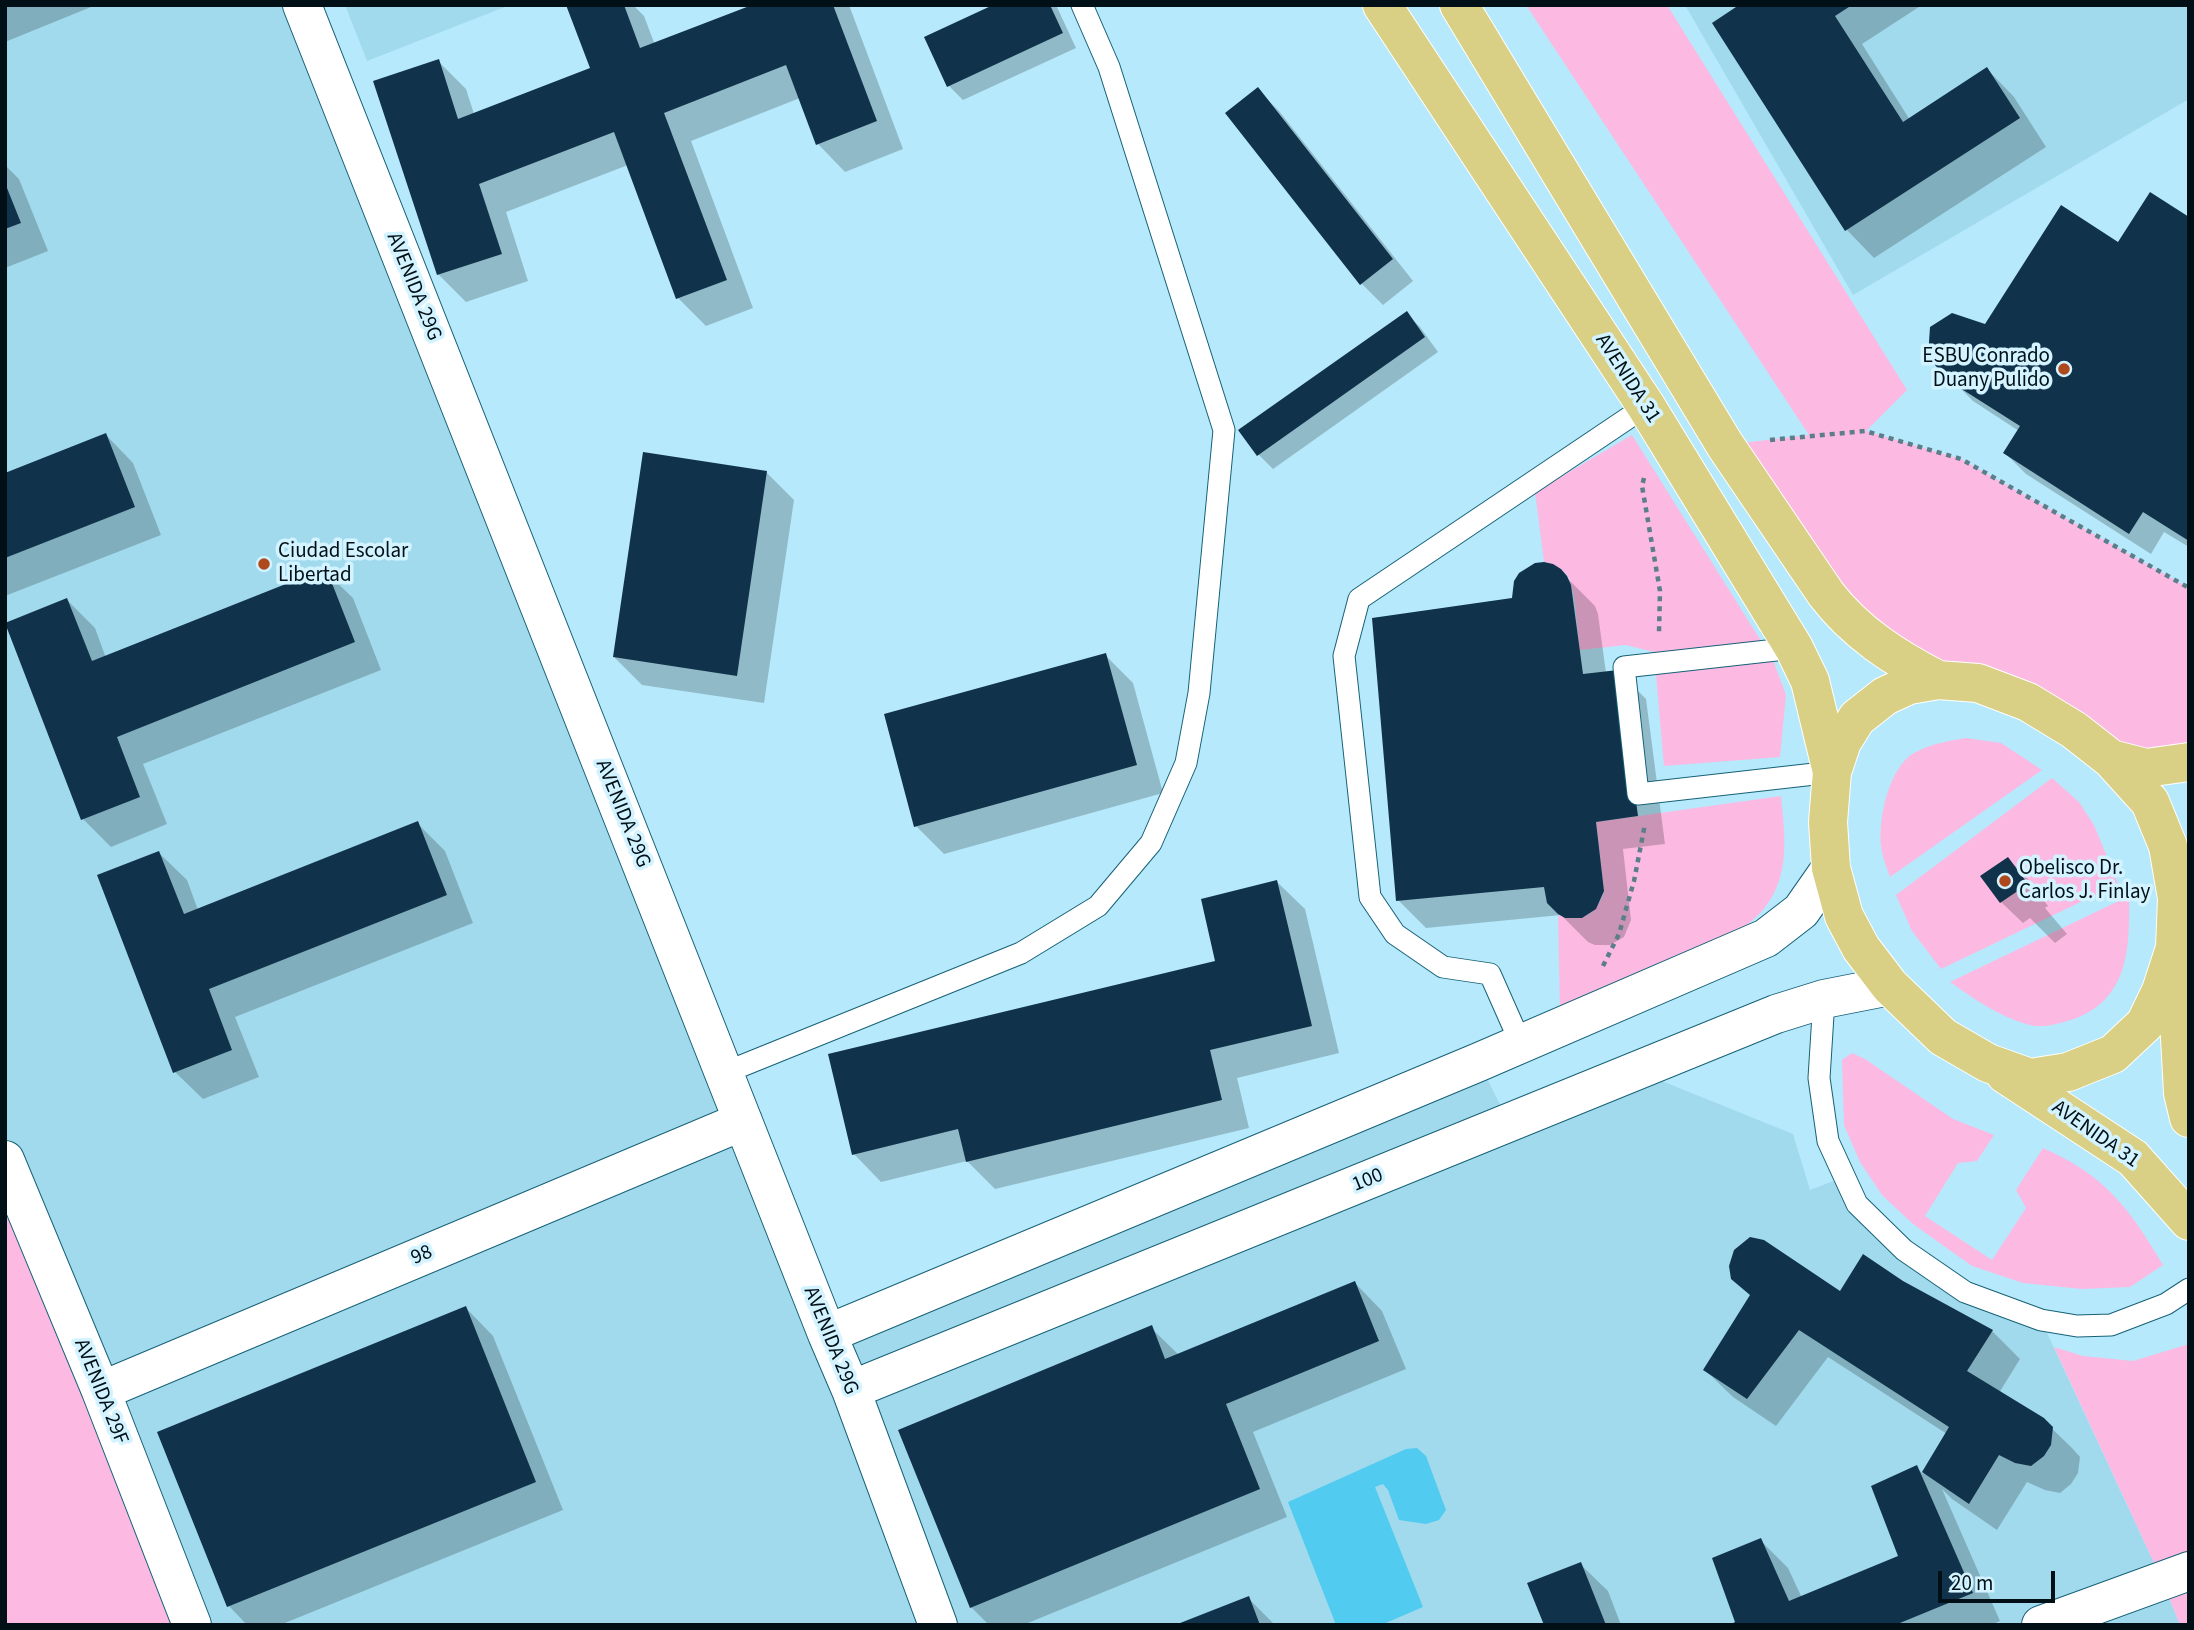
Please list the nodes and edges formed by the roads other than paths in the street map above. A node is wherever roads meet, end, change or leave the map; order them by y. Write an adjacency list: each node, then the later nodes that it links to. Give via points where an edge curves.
1 (302, 5): 18 (street, AVENIDA 29G)
2 (1082, 5): 18 (lane, via 1109,67 1224,430 1199,693 1186,763 1151,843 1098,906 1021,953)
3 (1382, 5): 5 (main road, AVENIDA 31)
4 (1459, 5): 7 (main road, via 1725,445 1843,615 1907,665)
5 (1652, 416): 6 (main road, AVENIDA 31); 16 (lane, via 1359,599 1344,656 1370,897 1395,934 1443,967 1490,974)
6 (1794, 648): 10 (main road, AVENIDA 31, via 1810,681); 10 (lane, via 1624,667 1638,794)
7 (1938, 680): 8 (main road, via 1978,683 2028,702); 10 (main road, via 1909,685 1885,696 1857,718)
8 (2111, 759): 9 (main road, via 2146,768); 12 (main road, via 2150,802)
9 (2189, 762)
10 (1832, 772): 11 (main road)
11 (1831, 869): 14 (main road, via 1844,916); 16 (street, via 1801,911 1766,938)
12 (2182, 874): 13 (main road)
13 (2175, 948): 17 (main road, via 2145,1024 2113,1054 2068,1072 2030,1078); 19 (main road)
14 (1890, 986): 15 (street, 100); 17 (main road, via 1943,1037)
15 (1824, 999): 23 (lane, via 1819,1078 1828,1141 1857,1204 1904,1250 1965,1292 2041,1320 2077,1326 2111,1325 2166,1304); 25 (street, 100, via 1764,1019)
16 (1521, 1044): 24 (street)
17 (1988, 1063): 22 (main road, AVENIDA 31, via 2133,1158)
18 (724, 1073): 20 (street, AVENIDA 29G)
19 (2189, 1118)
20 (743, 1121): 24 (street, AVENIDA 29G); 26 (street, 98)
21 (5, 1160): 26 (street, AVENIDA 29F)
22 (2189, 1221)
23 (2189, 1289)
24 (827, 1334): 25 (street, AVENIDA 29G)
25 (851, 1390): 30 (street, AVENIDA 29G)
26 (101, 1391): 29 (street, AVENIDA 29F)
27 (2189, 1571): 28 (street)
28 (2048, 1623)
29 (192, 1625)
30 (938, 1625)

